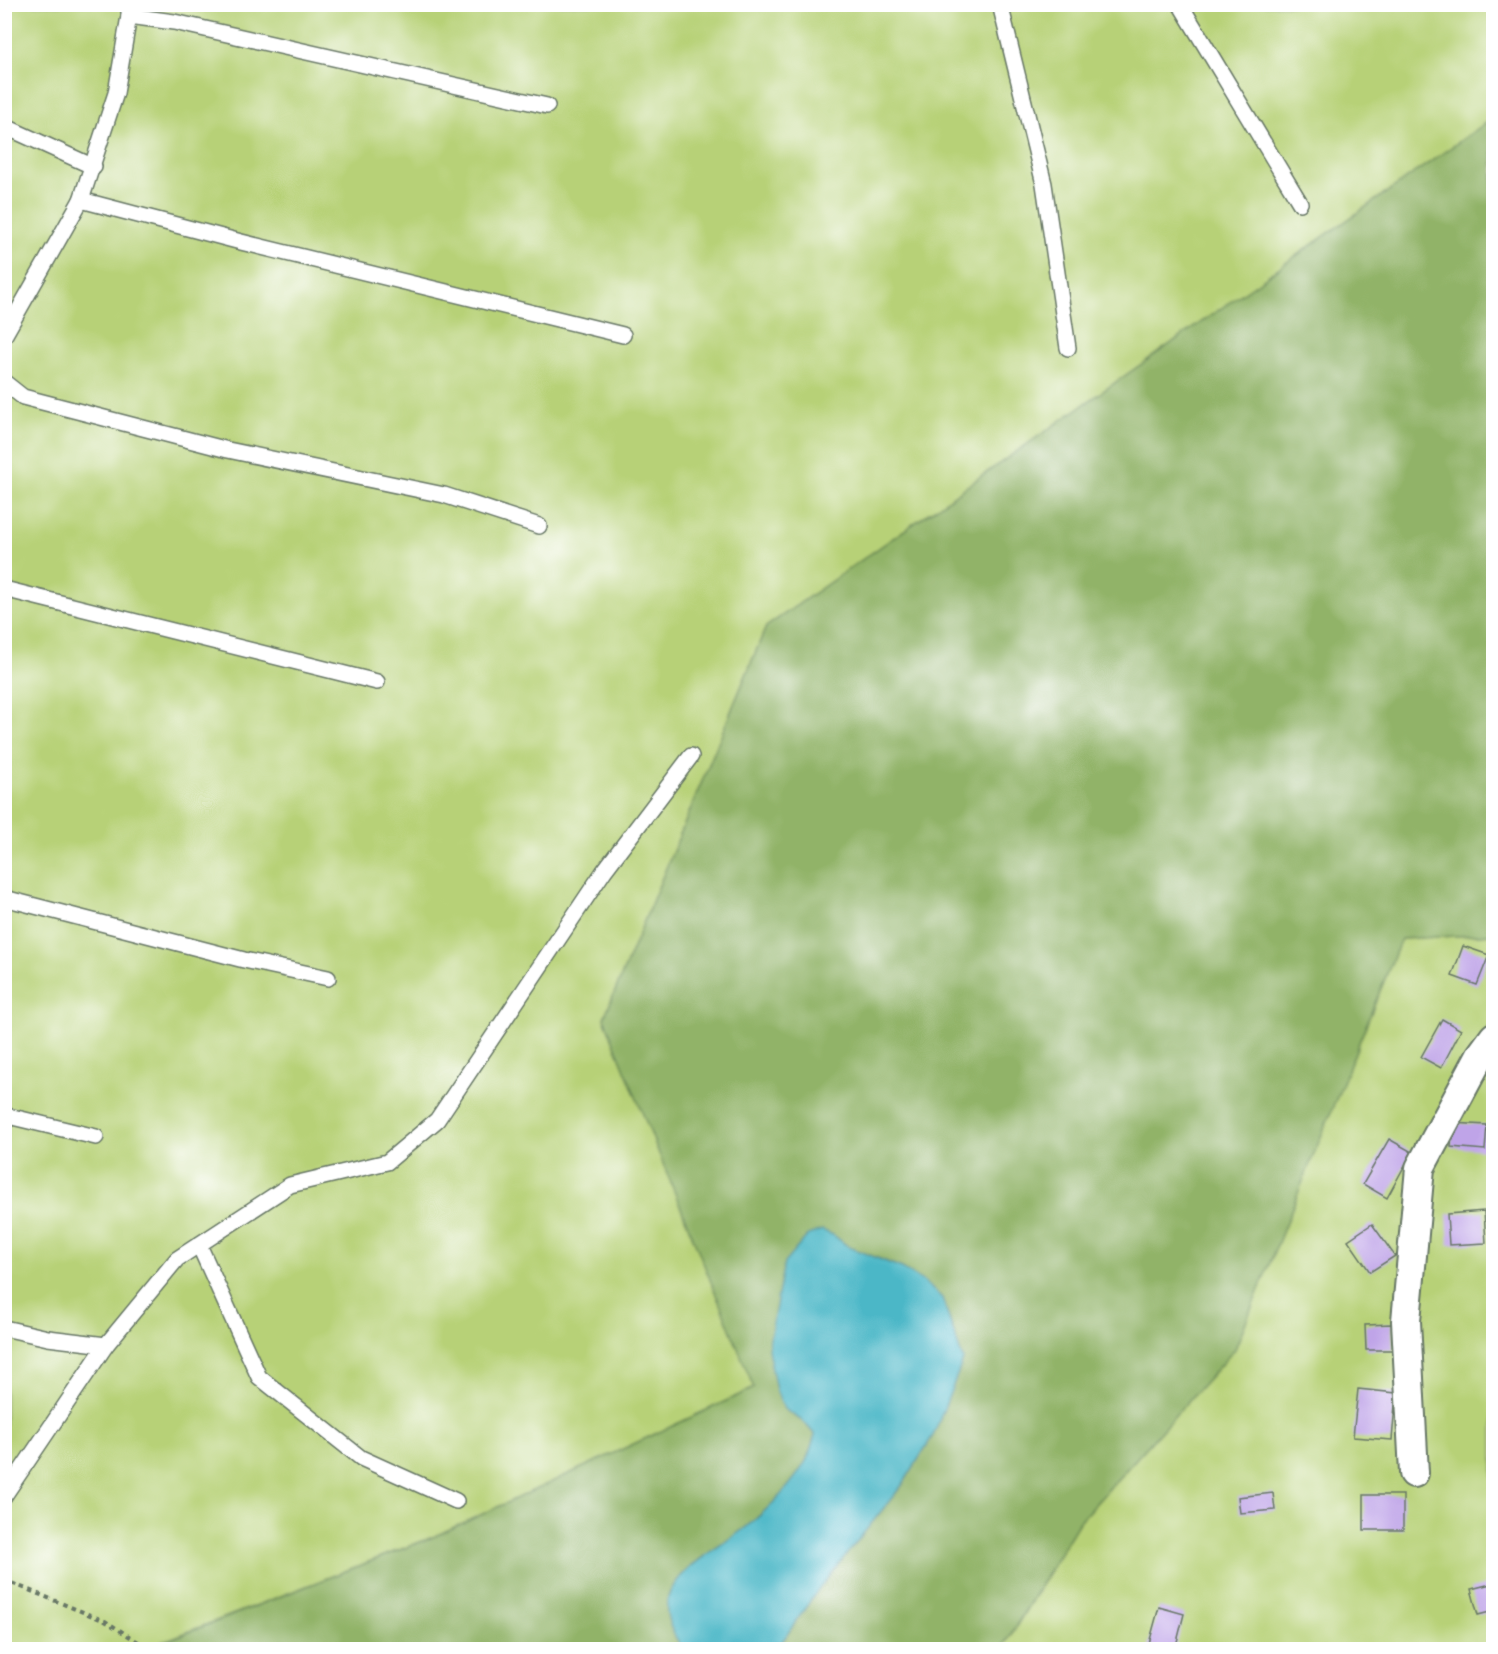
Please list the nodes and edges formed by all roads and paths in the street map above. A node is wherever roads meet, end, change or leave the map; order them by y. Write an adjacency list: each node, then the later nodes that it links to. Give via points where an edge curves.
1 (1000, 4): 11 (lane, via 1044,184)
2 (1180, 4): 8 (lane)
3 (129, 10): 4 (lane); 6 (lane, via 116,93)
4 (547, 106)
5 (4, 126): 6 (lane)
6 (94, 167): 7 (lane)
7 (81, 200): 9 (lane); 10 (lane)
8 (1300, 203)
9 (623, 335)
10 (4, 336)
11 (1068, 348)
12 (4, 382): 13 (lane, via 23,397 228,450 444,495)
13 (539, 526)
14 (4, 589): 15 (lane)
15 (377, 682)
16 (691, 756): 22 (lane, via 604,871 437,1120 387,1162 290,1185)
17 (4, 898): 18 (lane)
18 (328, 978)
19 (1494, 1037): 25 (street, via 1420,1168 1406,1321)
20 (4, 1115): 21 (lane)
21 (96, 1137)
22 (199, 1245): 24 (lane, via 177,1259); 27 (lane, via 259,1377 361,1458)
23 (4, 1328): 24 (lane)
24 (106, 1345): 26 (lane)
25 (1414, 1473)
26 (4, 1496)
27 (456, 1501)
28 (4, 1580): 29 (path, via 105,1621)
29 (151, 1650)

